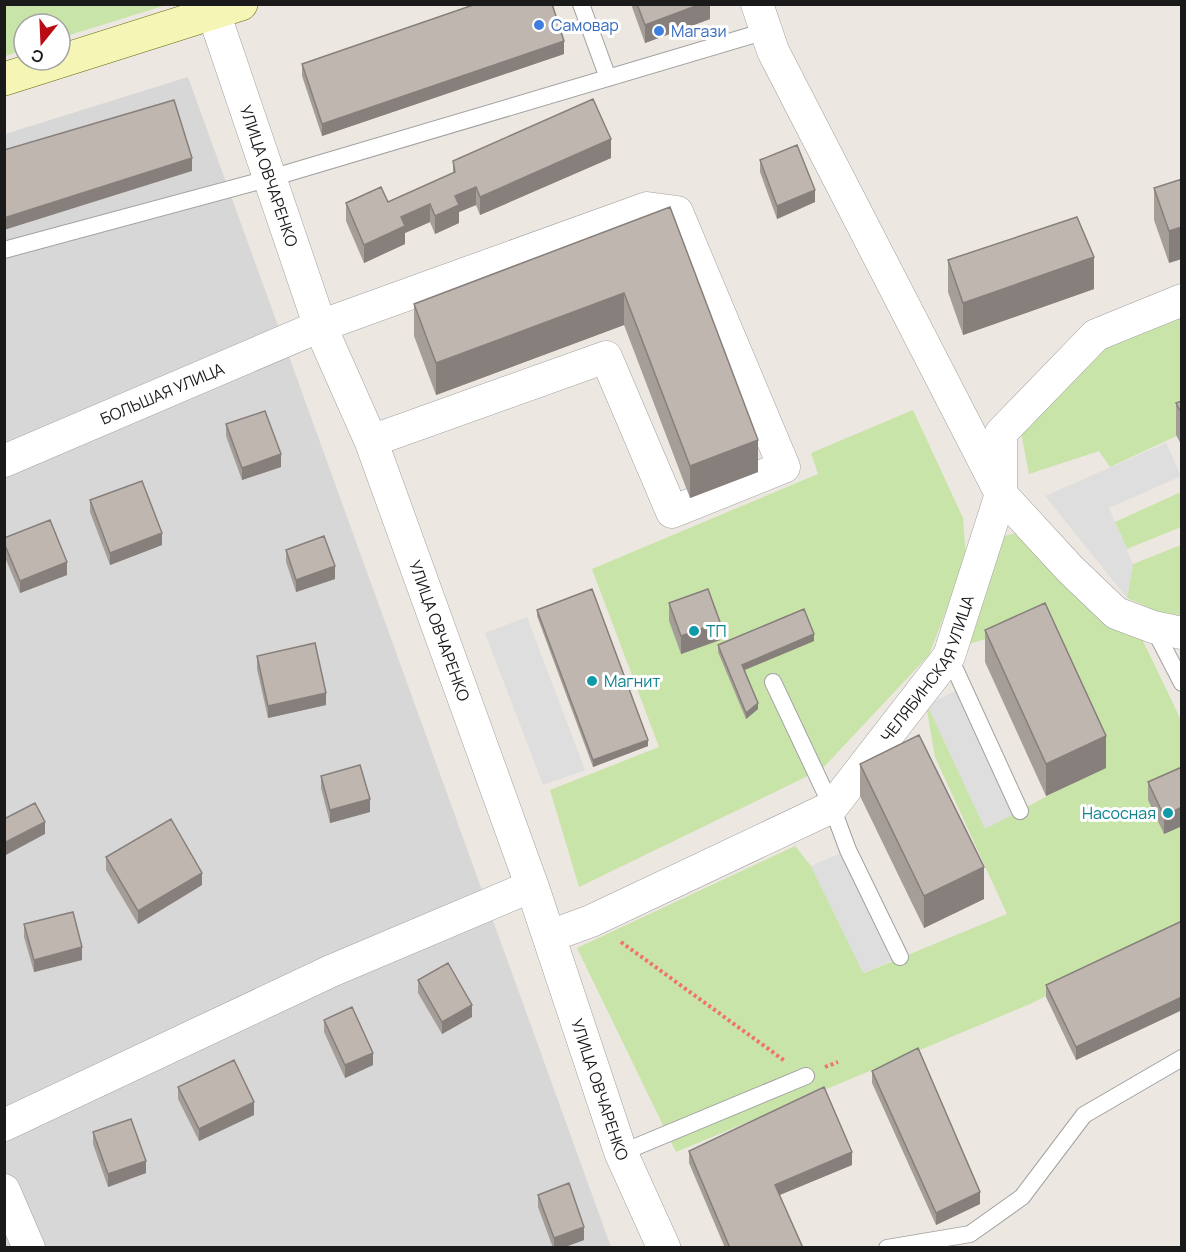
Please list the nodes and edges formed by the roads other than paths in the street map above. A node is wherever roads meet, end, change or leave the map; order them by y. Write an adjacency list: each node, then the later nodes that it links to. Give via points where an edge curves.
1 (581, 4): 4 (lane)
2 (227, 9): 5 (main road); 6 (street, УЛИЦА ОВЧАРЕНКО)
3 (761, 18): 4 (lane); 12 (street, via 773,51)
4 (608, 78): 6 (lane)
5 (4, 80)
6 (271, 178): 7 (lane); 9 (street, УЛИЦА ОВЧАРЕНКО)
7 (4, 250)
8 (1182, 300): 12 (street, ЧЕЛЯБИНСКАЯ УЛИЦА, via 1096,336 1001,433)
9 (320, 326): 10 (street, УЛИЦА ОВЧАРЕНКО); 10 (street, БОЛЬШАЯ УЛИЦА, via 647,208 677,212 784,467 672,512 606,357); 11 (street, БОЛЬШАЯ УЛИЦА)
10 (371, 441): 19 (street, УЛИЦА ОВЧАРЕНКО)
11 (4, 460)
12 (1001, 494): 13 (street, via 1116,613); 14 (street, ЧЕЛЯБИНСКАЯ УЛИЦА)
13 (1167, 630): 16 (lane)
14 (949, 656): 17 (street, ЧЕЛЯБИНСКАЯ УЛИЦА); 18 (lane)
15 (773, 682): 17 (lane)
16 (1182, 683)
17 (832, 807): 20 (street, ЧЕЛЯБИНСКАЯ УЛИЦА, via 591,921); 21 (lane, via 848,850)
18 (1020, 811)
19 (532, 886): 20 (street, УЛИЦА ОВЧАРЕНКО); 24 (street, via 331,971)
20 (550, 936): 25 (street, УЛИЦА ОВЧАРЕНКО)
21 (900, 957)
22 (1182, 1058): 29 (lane, via 1084,1115 1022,1197 970,1234)
23 (806, 1076): 25 (lane)
24 (4, 1125)
25 (621, 1153): 28 (street, УЛИЦА ОВЧАРЕНКО)
26 (4, 1190): 27 (street)
27 (29, 1248)
28 (664, 1248)
29 (887, 1248)

